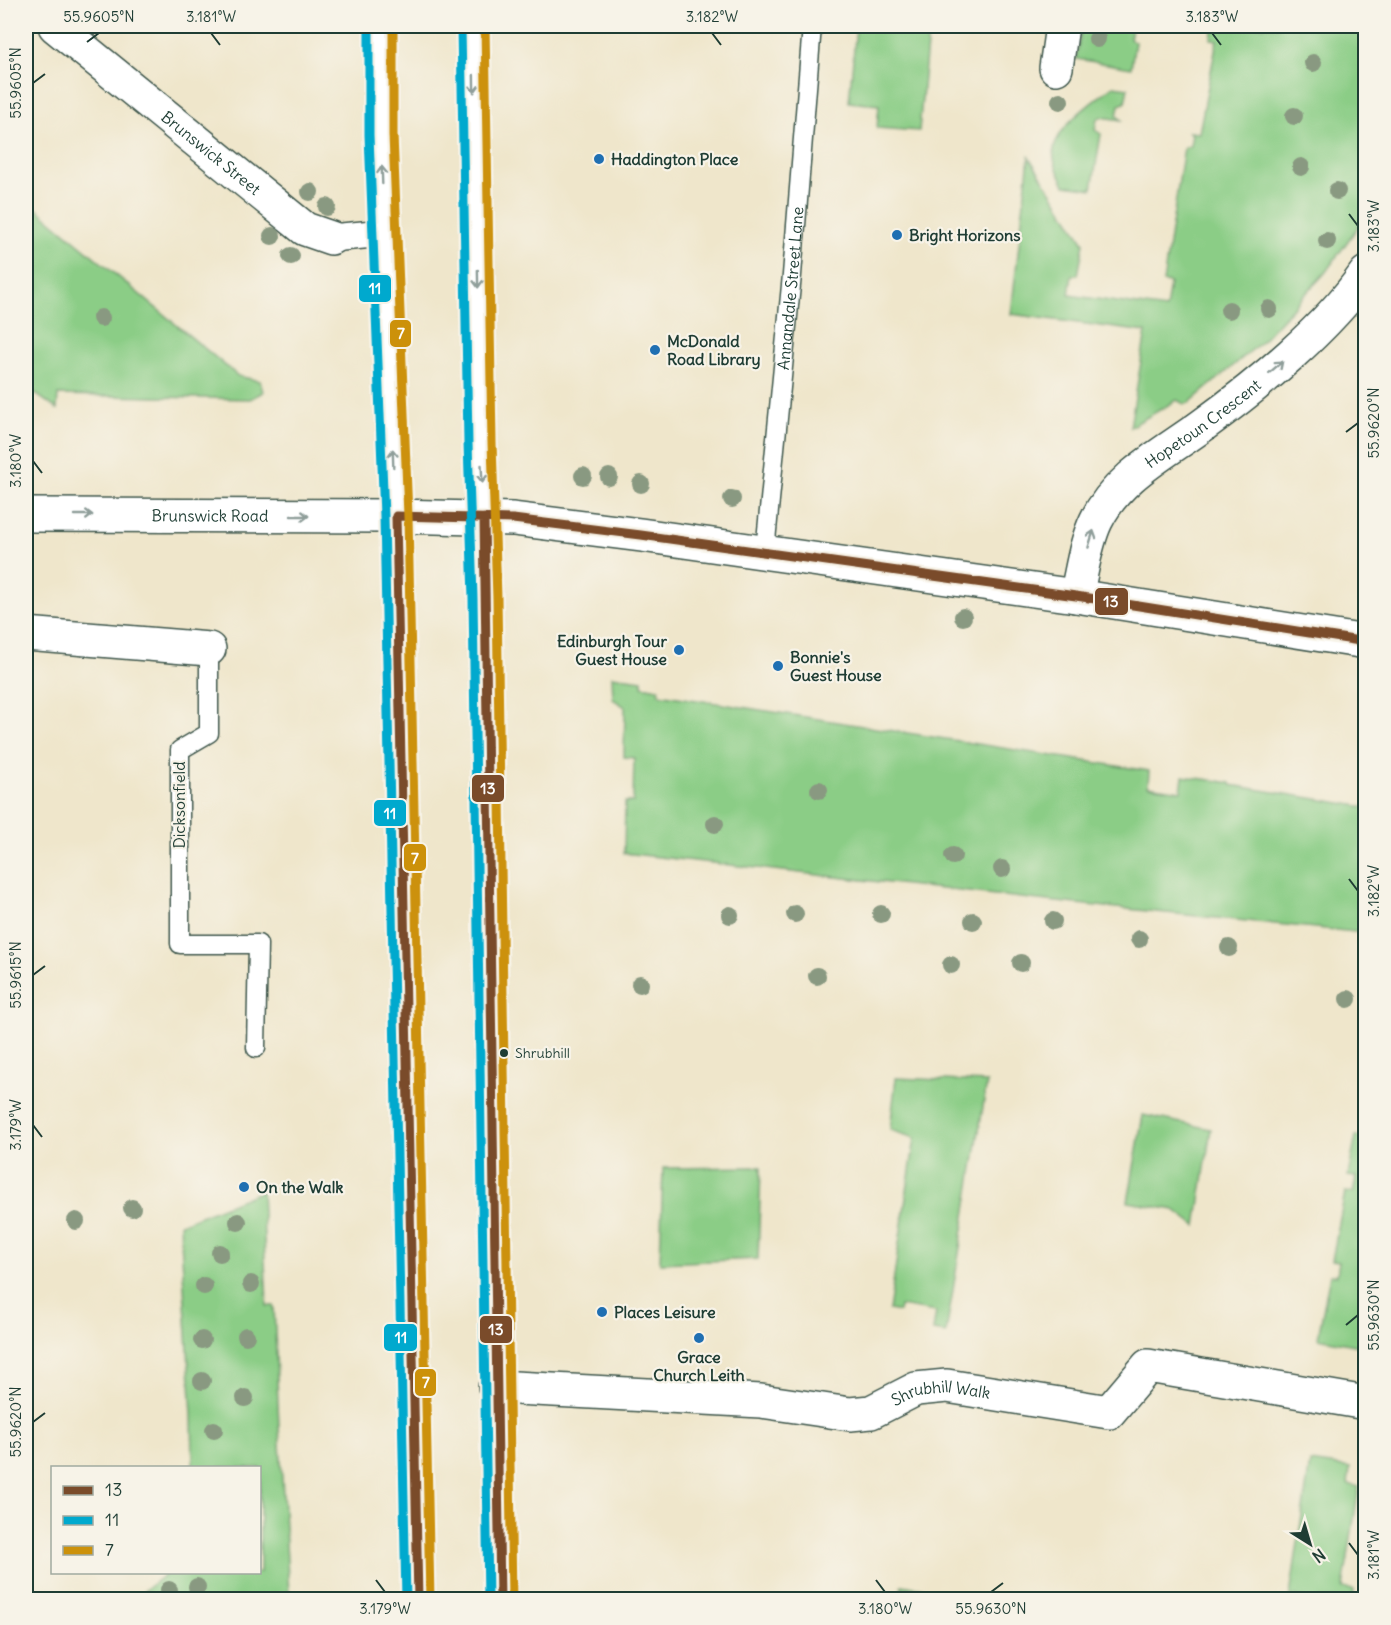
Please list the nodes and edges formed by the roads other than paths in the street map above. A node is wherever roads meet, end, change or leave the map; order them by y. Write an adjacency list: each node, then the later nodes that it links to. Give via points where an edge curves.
1 (55, 26): 8 (street, Brunswick Street, via 305,229)
2 (381, 26): 7 (street, one-way to 2)
3 (473, 26): 12 (street, one-way to 12)
4 (812, 26): 13 (lane, Annandale Street Lane)
5 (1062, 26): 6 (street)
6 (1056, 68)
7 (384, 233): 8 (street, Brunswick Street); 11 (street, one-way to 7)
8 (331, 238)
9 (1365, 273): 14 (street, Hopetoun Crescent, one-way to 9, via 1096,522 1116,492 1301,345)
10 (26, 515): 11 (street, Brunswick Road, one-way to 11)
11 (396, 516): 12 (street, Brunswick Road); 21 (street)
12 (484, 518): 13 (street, Brunswick Road); 19 (street, via 495,1147)
13 (765, 551): 14 (street, Brunswick Road)
14 (1076, 596): 16 (street, Brunswick Road)
15 (26, 634): 17 (street, Dicksonfield)
16 (1365, 642)
17 (208, 649): 18 (lane, Dicksonfield, via 209,733 180,750 180,944 258,944)
18 (256, 1048)
19 (495, 1387): 20 (street, Shrubhill Walk, via 761,1401 850,1414 871,1412 916,1389 946,1386 1109,1412 1148,1366); 22 (street)
20 (1365, 1403)
21 (418, 1599)
22 (500, 1599)

